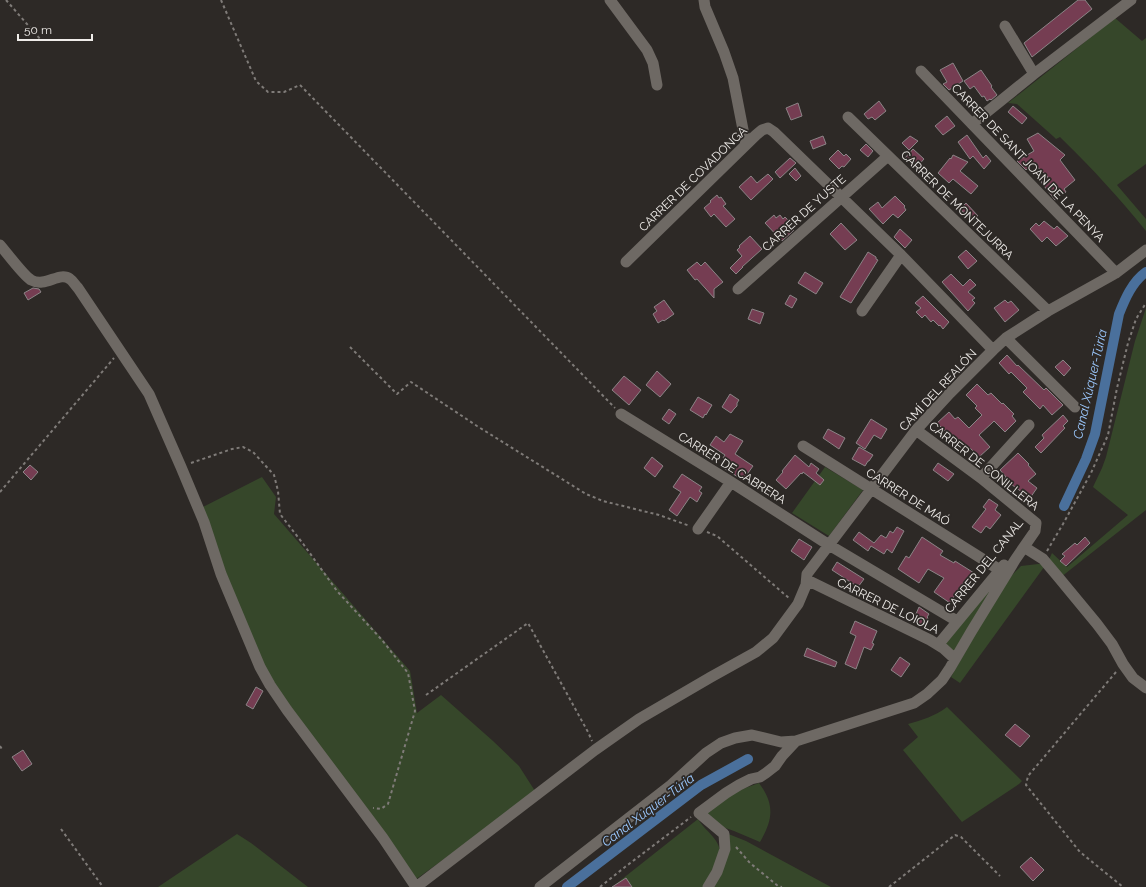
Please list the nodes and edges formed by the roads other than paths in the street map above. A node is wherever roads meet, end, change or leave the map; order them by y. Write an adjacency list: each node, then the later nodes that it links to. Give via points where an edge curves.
1 (610, 0): 7 (street, via 647,50 653,63)
2 (704, 0): 10 (street, via 733,78)
3 (1131, 0): 6 (street)
4 (1005, 26): 6 (street)
5 (920, 71): 9 (street, CARRER DE SANT JOAN DE LA PENYA)
6 (1034, 74): 9 (street)
7 (657, 85)
8 (848, 117): 11 (street, CARRER DE MONTEJURRA)
9 (972, 124): 17 (street, CARRER DE SANT JOAN DE LA PENYA)
10 (746, 145): 12 (street, CARRER DE COVADONGA, via 762,130 768,128); 16 (street, CARRER DE COVADONGA)
11 (888, 156): 12 (street, CARRER DE YUSTE); 20 (street, CARRER DE MONTEJURRA)
12 (841, 197): 15 (street, CARRER DE COVADONGA); 18 (street, CARRER DE YUSTE)
13 (0, 245): 42 (street, via 31,280 45,282 65,276 71,279 149,394 204,522 221,574 260,667 286,710 383,838)
14 (1146, 250): 17 (street, CAMÍ DEL REALÓN)
15 (901, 256): 19 (street); 22 (street, CARRER DE COVADONGA)
16 (626, 262)
17 (1116, 273): 20 (street, CAMÍ DEL REALÓN)
18 (738, 289)
19 (862, 310)
20 (1048, 311): 21 (street, CAMÍ DEL REALÓN)
21 (1006, 338): 22 (street, CAMÍ DEL REALÓN); 23 (street)
22 (993, 350): 26 (street, CAMÍ DEL REALÓN)
23 (1075, 407)
24 (621, 414): 29 (street, CARRER DE CABRERA)
25 (1029, 425): 28 (street)
26 (916, 430): 28 (street, CARRER DE CONILLERA); 30 (street, CAMÍ DEL REALÓN)
27 (803, 446): 30 (street, CARRER DE MAÓ)
28 (981, 478): 31 (street, CARRER DE CONILLERA)
29 (731, 482): 32 (street); 33 (street, CARRER DE CABRERA)
30 (872, 490): 33 (street, CAMÍ DEL REALÓN); 35 (street, CARRER DE MAÓ)
31 (1036, 523): 34 (street, via 1035,531); 35 (street, CARRER DEL CANAL)
32 (698, 529)
33 (829, 545): 36 (street, CAMÍ DEL REALÓN, via 807,574); 37 (street, CARRER DE CABRERA)
34 (1024, 547): 39 (street); 40 (street, via 1043,559 1060,578 1112,644 1133,678)
35 (1000, 570): 37 (street, CARRER DEL CANAL)
36 (807, 580): 38 (street, CARRER DE LOIOLA); 42 (street, CAMÍ DEL REALÓN, via 798,604 773,638 756,652 639,719)
37 (957, 621): 38 (street, CARRER DEL CANAL)
38 (938, 645): 39 (street, CARRER DE LOIOLA)
39 (956, 659): 41 (street, via 942,680 914,703)
40 (1146, 688)
41 (796, 741): 43 (street, via 781,742 752,735 721,743); 44 (street, via 766,773 739,785 699,812 724,834 725,849 717,872)
42 (416, 887)
43 (540, 887)
44 (708, 887)

